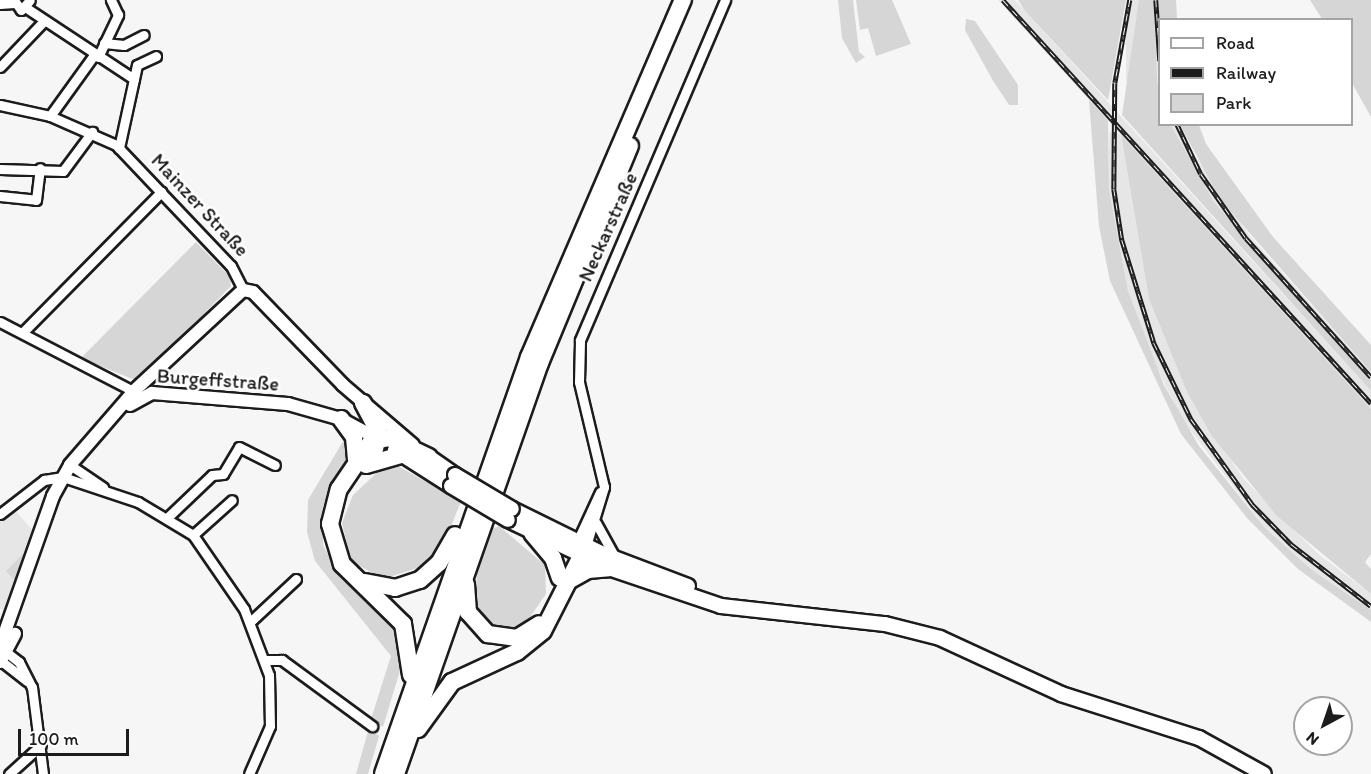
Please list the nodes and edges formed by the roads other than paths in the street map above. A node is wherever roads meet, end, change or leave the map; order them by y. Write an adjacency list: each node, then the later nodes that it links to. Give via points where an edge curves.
1 (111, 0): 10 (street, via 119,12)
2 (683, 0): 15 (highway)
3 (695, 0): 15 (highway)
4 (725, 0): 38 (street, Neckarstraße, via 580,340 579,382)
5 (14, 1): 6 (street); 7 (street, via 18,9)
6 (0, 4)
7 (29, 4): 8 (street)
8 (44, 21): 11 (street); 13 (street)
9 (144, 35): 10 (street, via 123,45)
10 (104, 43): 11 (street)
11 (96, 56): 14 (street); 17 (street)
12 (156, 56): 14 (street, via 137,65)
13 (0, 67)
14 (134, 79): 19 (street)
15 (650, 86): 42 (highway, via 557,289); 51 (highway, via 540,363)
16 (0, 105): 17 (street, Mainzer Straße)
17 (50, 116): 18 (street, Mainzer Straße)
18 (92, 132): 19 (street, Mainzer Straße); 20 (street, via 63,171)
19 (119, 148): 22 (street, Mainzer Straße)
20 (40, 168): 21 (street); 23 (street, via 36,200)
21 (0, 169)
22 (161, 192): 24 (street, Mainzer Straße, via 239,276); 26 (street)
23 (0, 196)
24 (243, 290): 27 (main road); 30 (main road, Mainzer Straße, via 256,295)
25 (0, 322): 26 (street, Burgeffstraße)
26 (23, 332): 28 (street, Burgeffstraße)
27 (159, 369): 28 (main road); 29 (main road, via 155,384)
28 (136, 394): 29 (main road, Burgeffstraße); 37 (main road)
29 (165, 395): 31 (main road, Burgeffstraße, via 288,404)
30 (363, 404): 32 (highway); 34 (main road, Mainzer Straße)
31 (341, 419): 32 (main road, Burgeffstraße); 35 (highway, via 354,437)
32 (378, 439): 33 (main road); 34 (highway, via 389,438); 35 (highway)
33 (402, 455): 35 (highway); 40 (main road)
34 (429, 457): 40 (main road)
35 (361, 462): 53 (highway, via 333,507 331,541)
36 (275, 465): 46 (street, via 238,447 223,474 212,475)
37 (73, 467): 39 (main road); 41 (street)
38 (603, 478): 47 (street, Neckarstraße); 50 (street)
39 (66, 479): 41 (street); 44 (street, via 44,480); 57 (main road)
40 (453, 481): 45 (main road, bridge)
41 (105, 489): 46 (street)
42 (477, 498): 53 (highway, via 439,563 420,580 386,588); 59 (highway)
43 (232, 500): 49 (street)
44 (0, 514)
45 (510, 515): 48 (main road); 50 (main road)
46 (169, 516): 49 (street)
47 (596, 523): 50 (street, Neckarstraße); 52 (street)
48 (531, 533): 50 (main road); 55 (highway)
49 (193, 535): 56 (street)
50 (579, 549): 52 (main road); 55 (highway)
51 (472, 550): 55 (highway, via 466,605 476,625 495,637 517,638 536,627); 62 (highway)
52 (613, 564): 55 (highway); 66 (main road, via 721,606 885,624 940,638 1061,694 1220,748)
53 (354, 576): 59 (highway, via 403,624 410,647)
54 (296, 579): 56 (street)
55 (565, 579): 62 (highway, via 536,639 468,671 439,696)
56 (250, 622): 58 (street)
57 (1, 655): 61 (street, via 32,687)
58 (265, 660): 60 (street, via 282,660); 65 (street, via 270,726)
59 (411, 688): 62 (highway)
60 (372, 726)
61 (40, 745): 63 (street); 64 (street)
62 (392, 773)
63 (9, 774)
64 (43, 774)
65 (249, 774)
66 (1264, 774)

